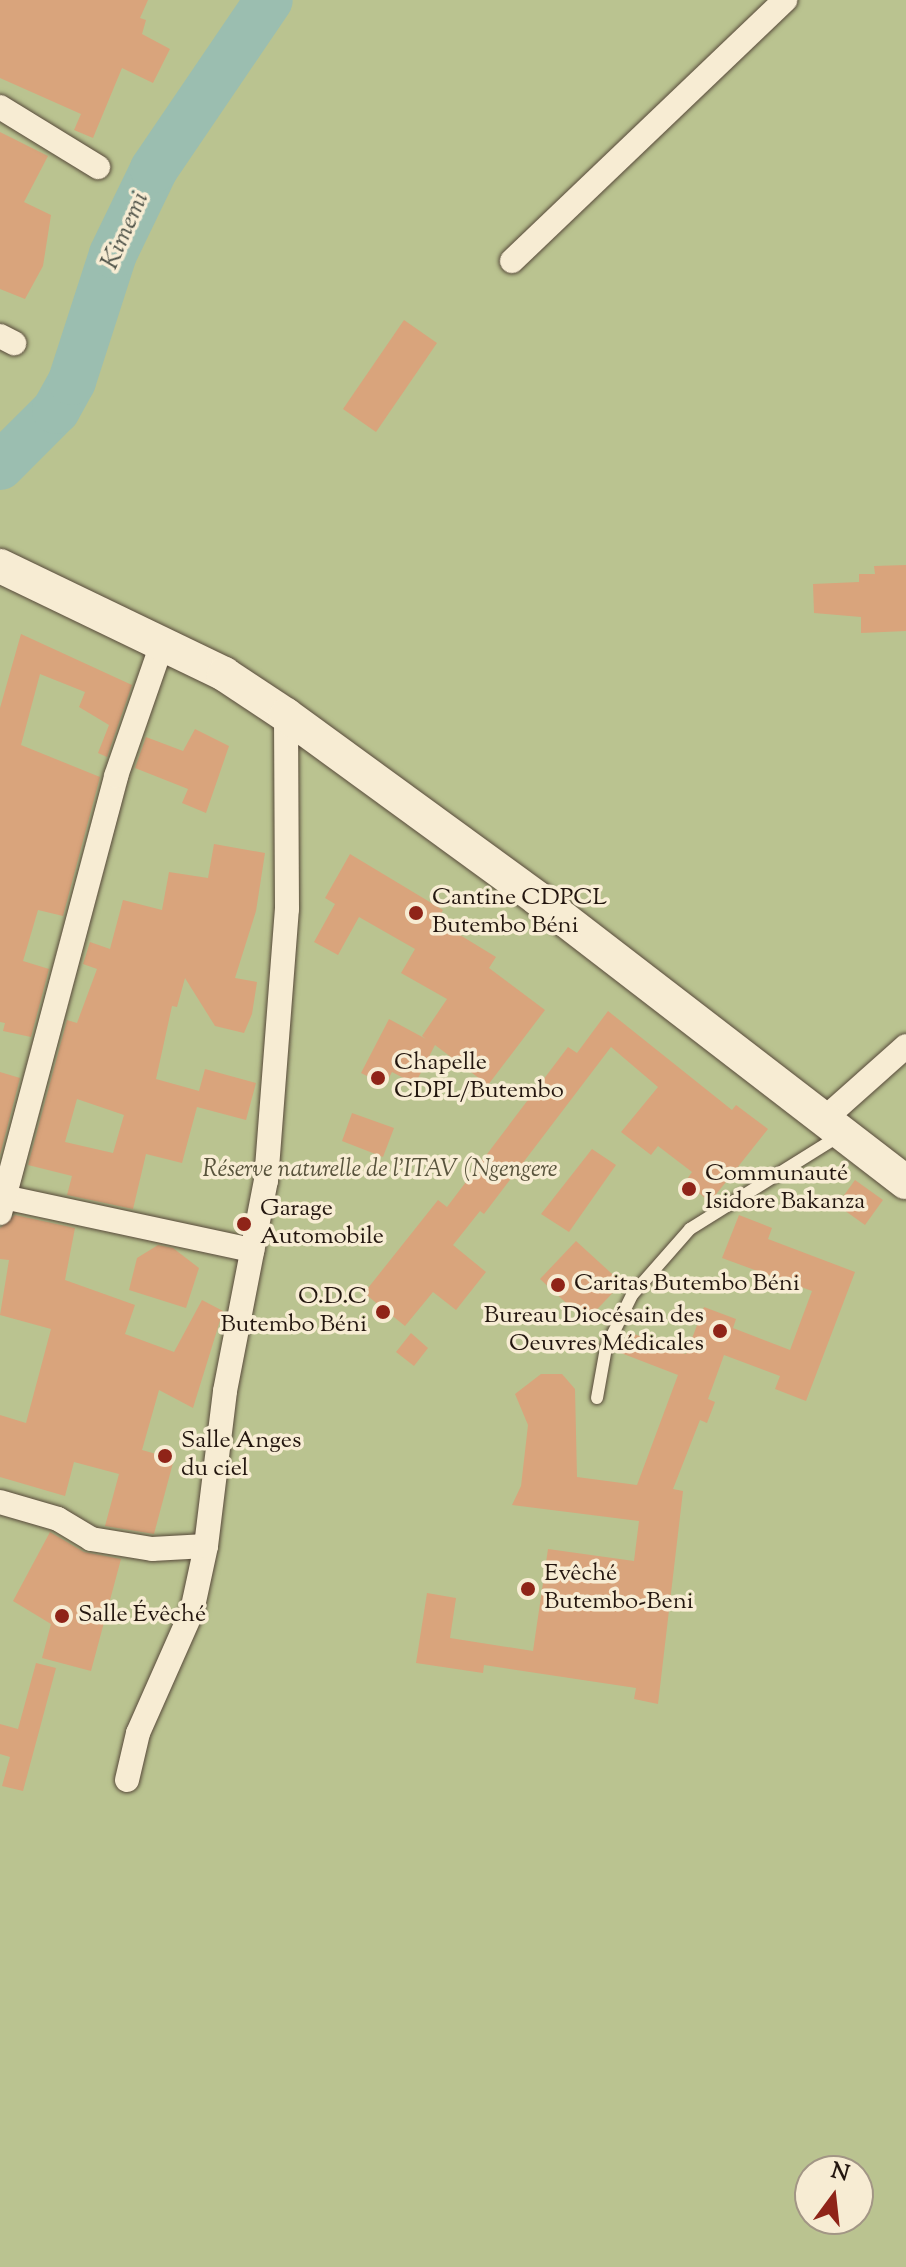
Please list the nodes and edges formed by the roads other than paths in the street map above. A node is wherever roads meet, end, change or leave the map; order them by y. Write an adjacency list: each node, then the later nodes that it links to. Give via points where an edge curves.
1 (785, 0): 4 (street)
2 (0, 107): 3 (street)
3 (98, 167)
4 (512, 261)
5 (1, 569): 6 (street)
6 (162, 644): 7 (street, via 224,674); 11 (street, via 116,776)
7 (286, 715): 9 (street, via 538,899); 12 (street, via 287,909 266,1181)
8 (906, 1046): 9 (street)
9 (832, 1127): 10 (street); 13 (lane, via 690,1229 632,1295 606,1348)
10 (906, 1182)
11 (2, 1205): 12 (street)
12 (252, 1250): 15 (street, via 225,1391)
13 (597, 1398)
14 (0, 1502): 15 (street, via 58,1519 91,1539 152,1549)
15 (206, 1546): 16 (street, via 192,1611 142,1722)
16 (127, 1780)

